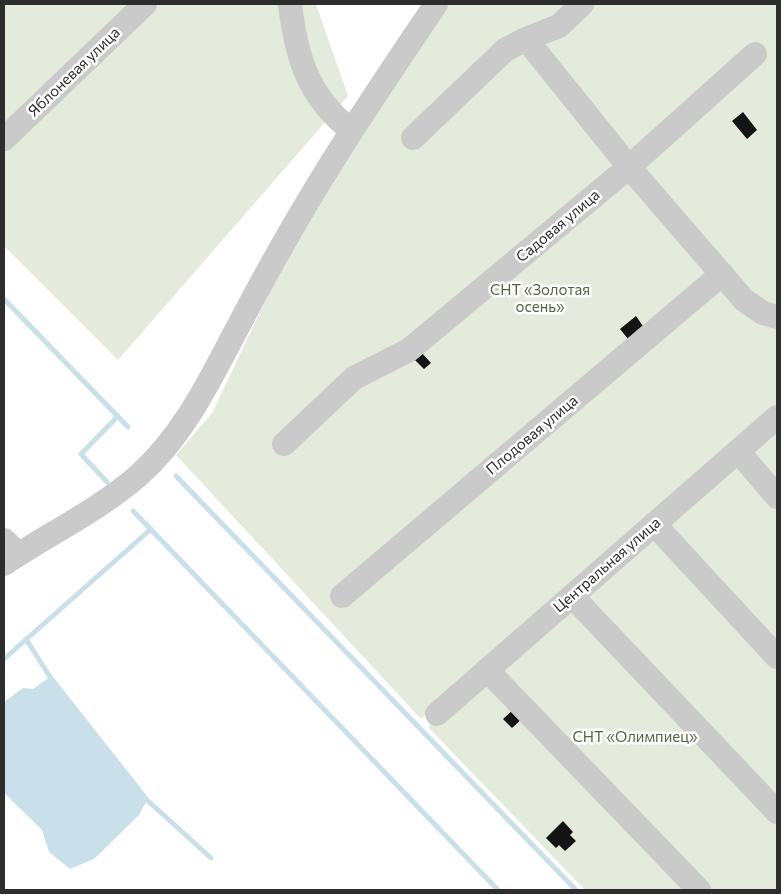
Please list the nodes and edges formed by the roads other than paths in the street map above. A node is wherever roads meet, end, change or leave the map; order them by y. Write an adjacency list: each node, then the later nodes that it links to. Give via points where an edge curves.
1 (145, 4): 9 (street, Яблоневая улица)
2 (290, 4): 7 (street, via 294,33 310,84 333,116)
3 (436, 4): 7 (street)
4 (582, 4): 5 (street, via 559,26)
5 (526, 39): 8 (street, via 506,50); 10 (street)
6 (756, 54): 10 (street, Садовая улица)
7 (352, 130): 18 (street, via 286,240 211,380 177,432 139,474 92,511)
8 (413, 138)
9 (4, 140)
10 (629, 167): 11 (street); 14 (street, Садовая улица, via 409,350 354,378)
11 (722, 274): 12 (street, via 744,300); 19 (street, Плодовая улица)
12 (777, 317)
13 (777, 417): 15 (street, Центральная улица)
14 (284, 444)
15 (738, 451): 16 (street); 17 (street, Центральная улица)
16 (777, 497)
17 (654, 524): 20 (street, Центральная улица); 21 (street)
18 (9, 552)
19 (342, 596)
20 (572, 596): 22 (street, Центральная улица); 24 (street)
21 (777, 657)
22 (487, 670): 23 (street, Центральная улица); 25 (street)
23 (437, 714)
24 (777, 812)
25 (699, 890)

